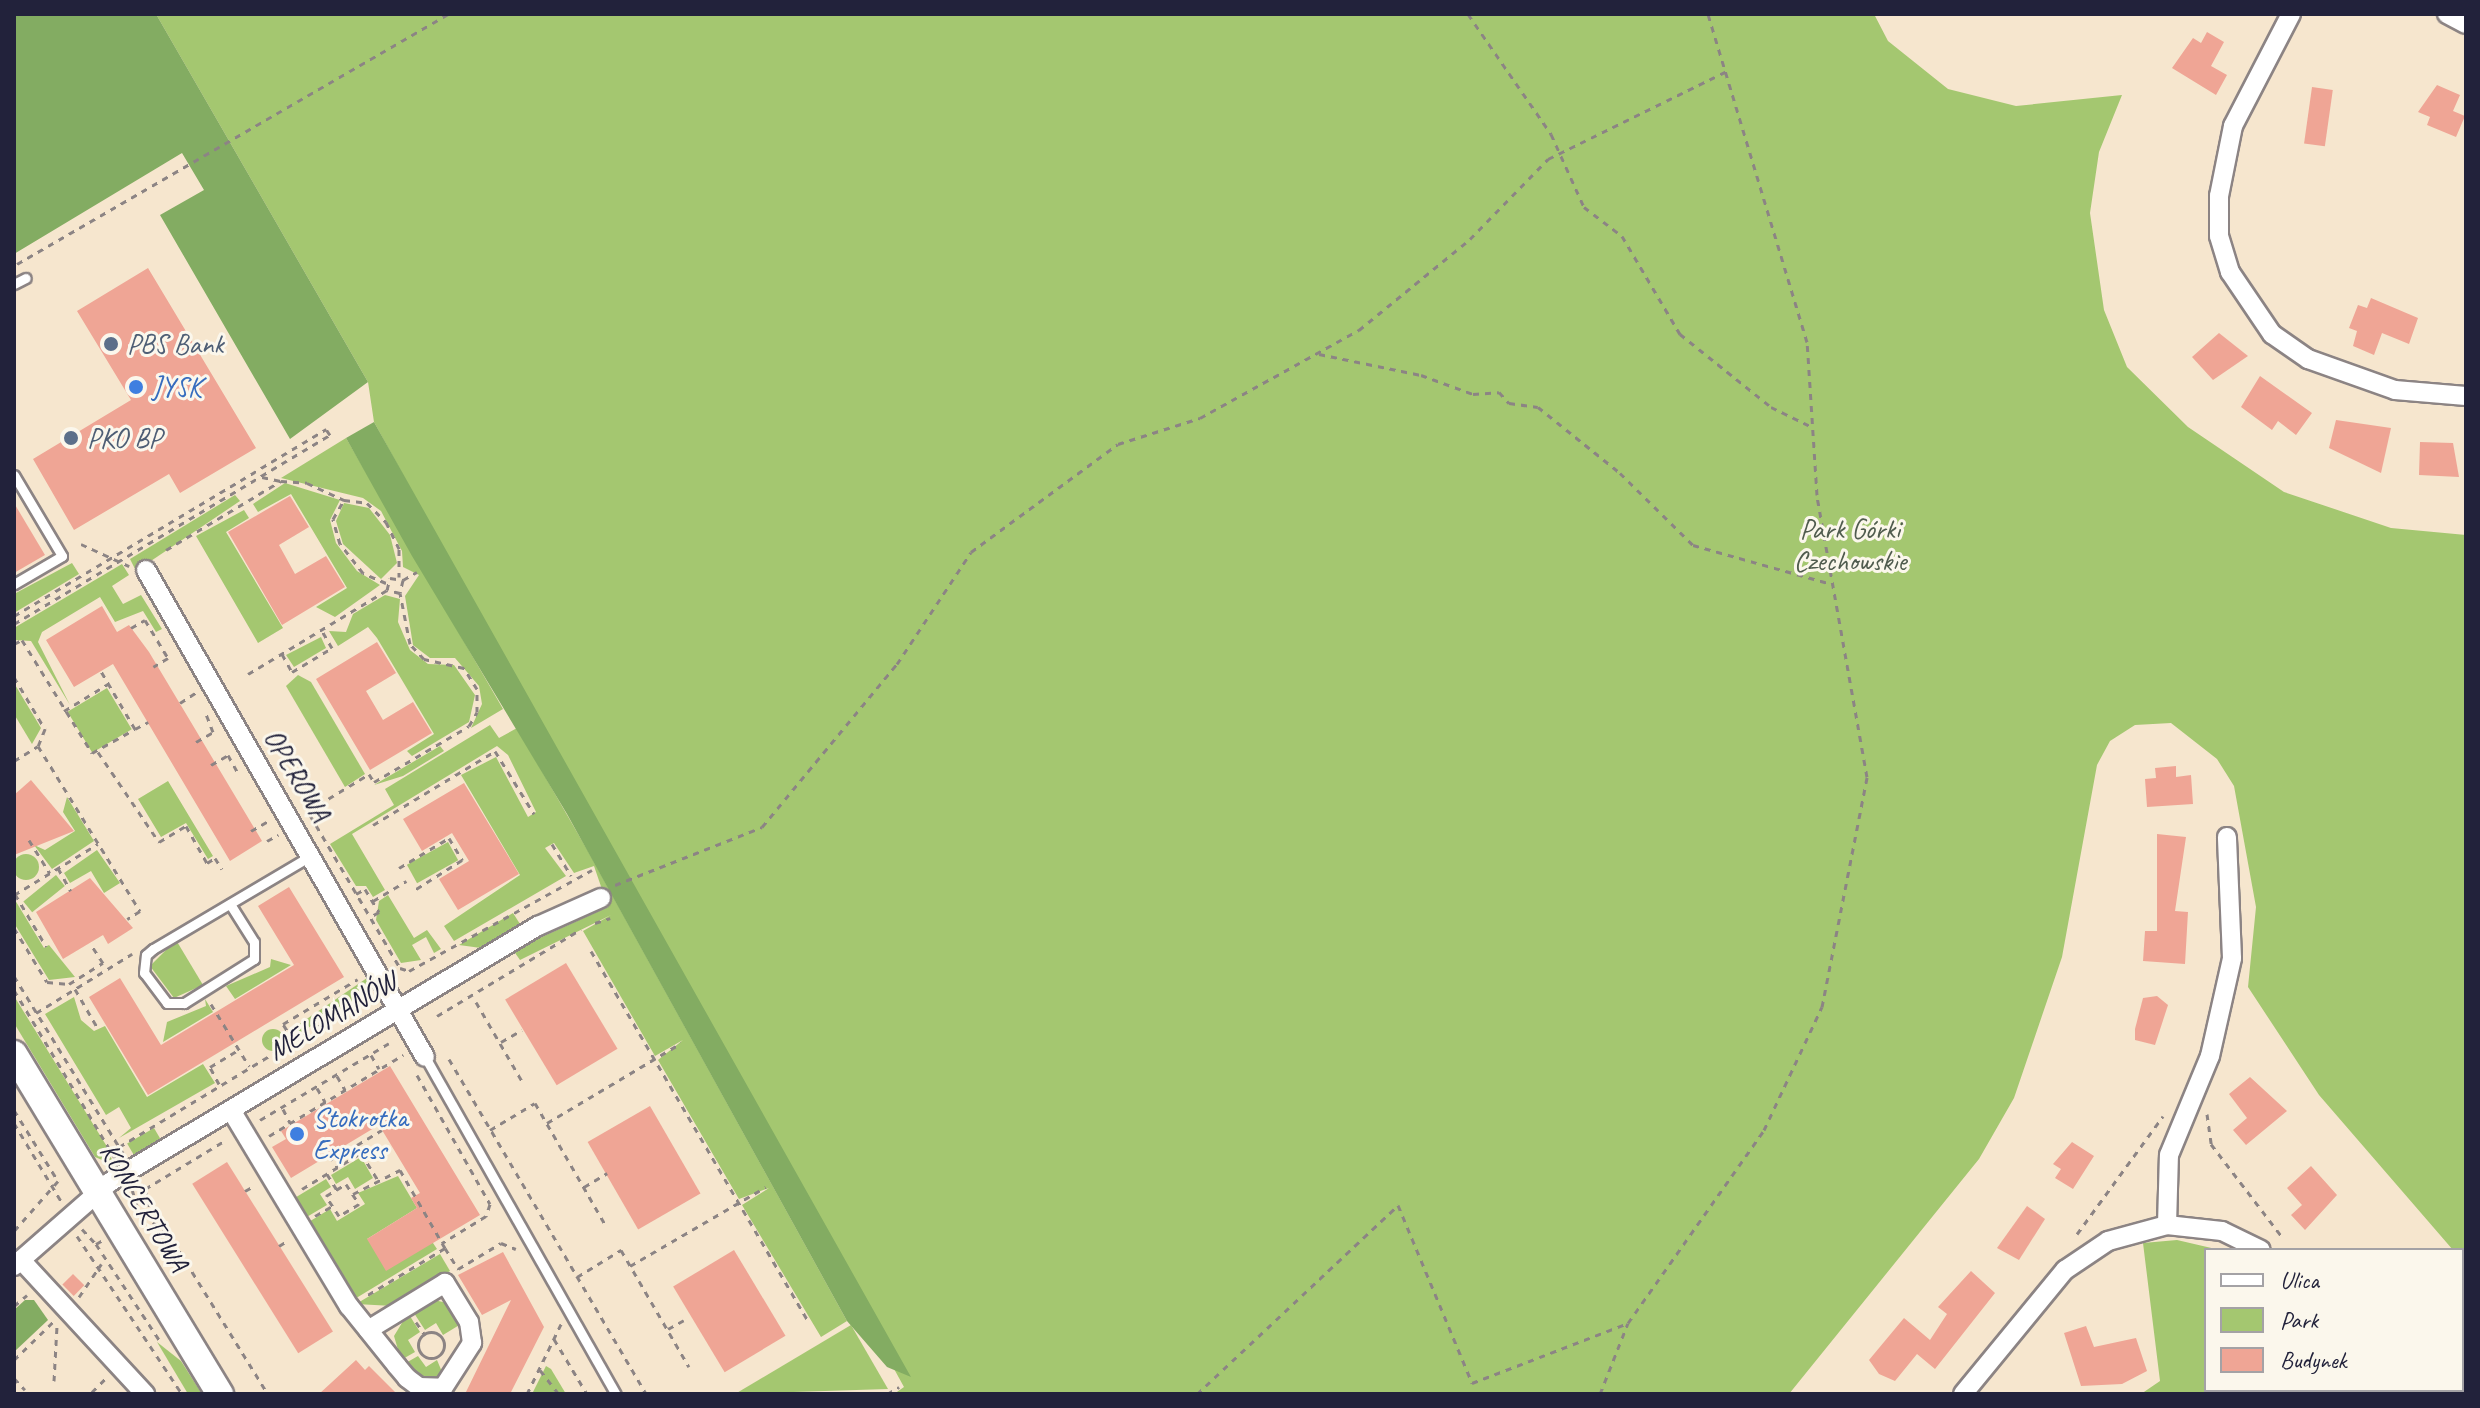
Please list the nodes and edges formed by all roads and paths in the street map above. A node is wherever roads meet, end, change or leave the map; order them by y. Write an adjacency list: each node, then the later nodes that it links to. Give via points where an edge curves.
1 (448, 14): 9 (path)
2 (1468, 14): 8 (path)
3 (1708, 14): 7 (path)
4 (2291, 14): 13 (street, via 2233,126 2219,196 2219,236 2230,272 2272,334 2308,359 2395,390)
5 (2447, 14): 6 (street)
6 (2466, 24)
7 (1729, 70): 8 (path); 14 (path, via 1807,342)
8 (1559, 153): 12 (path, via 1408,290); 14 (path, via 1584,207 1622,236 1680,334 1730,378)
9 (14, 266)
10 (26, 278): 11 (lane)
11 (14, 284)
12 (1317, 354): 30 (path, via 1421,375 1473,394 1499,392 1509,403 1538,407 1620,473 1693,545); 84 (path, via 1200,418 1118,444 971,552 897,664 762,827 607,888)
13 (2466, 396)
14 (1812, 427): 30 (path)
15 (14, 475): 29 (lane, via 62,556)
16 (262, 477): 17 (path); 18 (path); 23 (path, via 330,435 326,429)
17 (281, 481): 19 (path, via 307,483); 20 (path)
18 (239, 491): 20 (path); 24 (path)
19 (344, 500): 27 (path, via 367,503 386,522 399,549); 28 (path, via 333,519 340,544 363,573)
20 (246, 502): 22 (path)
21 (81, 544): 23 (path)
22 (166, 550)
23 (114, 556): 24 (path); 33 (path)
24 (124, 558): 34 (path)
25 (146, 570): 72 (street, OPEROWA)
26 (417, 572): 27 (path)
27 (401, 579): 28 (path); 32 (path)
28 (386, 583): 31 (path)
29 (14, 584)
30 (1832, 584): 174 (path, via 1867,777 1822,1007 1764,1130)
31 (387, 590): 32 (path); 36 (path)
32 (400, 593): 58 (path, via 410,644 424,659 464,668 477,689 477,712 469,726 374,782 369,774)
33 (14, 616)
34 (14, 624)
35 (131, 628): 39 (path, via 145,620 168,658)
36 (321, 629): 38 (path); 38 (path, via 332,648 292,672)
37 (14, 644): 47 (path, via 22,640)
38 (282, 654): 41 (path)
39 (153, 667)
40 (101, 671): 43 (path)
41 (248, 674)
42 (14, 677): 51 (path, via 45,729)
43 (108, 684): 47 (path); 49 (path)
44 (201, 690): 45 (path)
45 (180, 703)
46 (212, 710): 50 (path, via 203,715 213,732)
47 (64, 711): 52 (path, via 89,751)
48 (148, 722): 49 (path)
49 (135, 729): 52 (path)
50 (196, 742)
51 (38, 746): 53 (path); 68 (path)
52 (98, 752): 70 (path, via 159,842 186,826)
53 (14, 761)
54 (211, 765): 55 (path, via 228,755)
55 (247, 786)
56 (319, 795): 58 (path)
57 (300, 798): 60 (path)
58 (323, 802): 60 (path)
59 (261, 809): 62 (path)
60 (308, 811): 82 (path)
61 (534, 814): 63 (path, via 495,751)
62 (268, 821): 64 (path); 65 (path)
63 (373, 825)
64 (251, 831)
65 (277, 836)
66 (2227, 837): 157 (street, via 2232,958 2210,1056 2169,1155)
67 (29, 840): 77 (path)
68 (98, 844): 73 (path); 89 (path, via 140,911)
69 (552, 844): 78 (path)
70 (199, 848): 71 (path); 75 (path)
71 (194, 851)
72 (312, 855): 86 (lane); 102 (street, OPEROWA)
73 (58, 868): 77 (path); 80 (path)
74 (399, 868): 81 (path, via 449,838 462,860)
75 (222, 869)
76 (592, 870): 78 (path)
77 (50, 873): 83 (path)
78 (571, 876): 87 (path, via 409,971 400,968)
79 (406, 881): 85 (path)
80 (71, 891)
81 (413, 891)
82 (356, 894): 85 (path, via 365,889); 87 (path)
83 (14, 895): 91 (path)
84 (601, 898): 102 (street, MELOMANÓW, via 550,919)
85 (373, 901): 87 (path, via 379,912)
86 (230, 904): 98 (lane, via 256,954); 98 (lane, via 146,955 144,973 167,1003)
87 (370, 917)
88 (610, 918): 105 (path)
89 (127, 919)
90 (14, 928): 92 (path, via 47,982 69,984 103,963)
91 (46, 946)
92 (92, 946)
93 (591, 951): 117 (path)
94 (134, 953): 97 (path)
95 (368, 973): 108 (path, via 283,1024)
96 (14, 976): 104 (path)
97 (75, 989): 101 (path); 106 (path)
98 (204, 992): 112 (path)
99 (363, 999): 108 (path)
100 (476, 1002): 110 (path)
101 (51, 1004): 103 (path); 104 (path)
102 (401, 1008): 118 (street, OPEROWA); 129 (street, MELOMANÓW)
103 (54, 1009)
104 (36, 1013): 137 (path)
105 (437, 1016)
106 (97, 1027)
107 (522, 1030): 110 (path)
108 (293, 1040): 119 (path)
109 (389, 1043): 115 (path)
110 (500, 1043): 122 (path)
111 (681, 1043): 117 (path)
112 (238, 1049): 119 (path); 123 (path, via 210,1067)
113 (14, 1054): 150 (street, KONCERTOWA)
114 (405, 1054): 120 (path)
115 (371, 1055): 120 (path); 121 (path)
116 (449, 1059): 136 (path)
117 (654, 1059): 133 (path); 154 (path)
118 (420, 1064): 161 (path, via 490,1204 486,1216); 195 (lane)
119 (249, 1066): 123 (path)
120 (379, 1069): 125 (path)
121 (337, 1074): 124 (path); 125 (path)
122 (522, 1081)
123 (219, 1084): 137 (path)
124 (316, 1087): 126 (path); 127 (path)
125 (345, 1090): 126 (path)
126 (325, 1102): 132 (path)
127 (282, 1107): 132 (path); 134 (path)
128 (14, 1110): 152 (path, via 58,1181)
129 (231, 1110): 134 (street); 142 (street, MELOMANÓW)
130 (2207, 1114): 160 (path, via 2211,1144)
131 (2163, 1116): 159 (path)
132 (290, 1123): 138 (path)
133 (547, 1123): 136 (path, via 535,1103); 146 (path)
134 (243, 1130): 138 (street); 148 (path)
135 (382, 1130): 139 (path, via 357,1145)
136 (490, 1130): 168 (path)
137 (119, 1147): 142 (path)
138 (253, 1147): 153 (street)
139 (361, 1153): 141 (path); 145 (path)
140 (330, 1155): 141 (path)
141 (337, 1167): 144 (path)
142 (133, 1169): 148 (path); 150 (street, MELOMANÓW)
143 (607, 1173): 146 (path)
144 (327, 1174): 149 (path); 153 (path)
145 (377, 1179): 151 (path); 161 (path, via 400,1170)
146 (584, 1187): 156 (path)
147 (766, 1187): 154 (path)
148 (145, 1189): 191 (path, via 151,1223 173,1241)
149 (337, 1190): 151 (path, via 346,1184); 151 (path, via 326,1196 339,1216 359,1204)
150 (97, 1192): 155 (street, MELOMANÓW); 190 (street, KONCERTOWA)
151 (353, 1194)
152 (48, 1199): 155 (path); 158 (path)
153 (285, 1200): 169 (street)
154 (739, 1203): 167 (path); 173 (path)
155 (63, 1221): 165 (street, MELOMANÓW); 166 (path)
156 (605, 1224)
157 (2167, 1225): 163 (street, via 2222,1231); 200 (street, via 2108,1241 2065,1270)
158 (14, 1231)
159 (2077, 1234)
160 (2282, 1237)
161 (442, 1243): 162 (path)
162 (445, 1248): 164 (path, via 458,1269 501,1243); 169 (path)
163 (2257, 1248)
164 (525, 1262)
165 (17, 1263): 170 (street)
166 (101, 1264): 170 (path); 189 (path)
167 (630, 1266): 168 (path, via 621,1250); 175 (path)
168 (577, 1277): 196 (path)
169 (349, 1306): 176 (street)
170 (67, 1309): 188 (street)
171 (554, 1312): 177 (path, via 562,1324)
172 (684, 1320): 175 (path)
173 (808, 1321)
174 (1628, 1323): 198 (path, via 1472,1383 1398,1205); 199 (path)
175 (668, 1329): 180 (path)
176 (368, 1330): 176 (street, via 407,1378 432,1390 452,1381 472,1343 469,1322 445,1283)
177 (554, 1339): 181 (path); 194 (path)
178 (14, 1360): 184 (path, via 57,1318)
179 (427, 1361): 179 (path, via 446,1349 434,1329 415,1341)
180 (689, 1367)
181 (539, 1370): 192 (path); 193 (path)
182 (110, 1375): 187 (path)
183 (14, 1378): 186 (path)
184 (54, 1381)
185 (899, 1387): 197 (path)
186 (25, 1390)
187 (92, 1392)
188 (145, 1394)
189 (182, 1394)
190 (220, 1394)
191 (268, 1394)
192 (527, 1394)
193 (559, 1394)
194 (587, 1394)
195 (616, 1394)
196 (646, 1394)
197 (887, 1394)
198 (1197, 1394)
199 (1600, 1394)
200 (1963, 1394)

